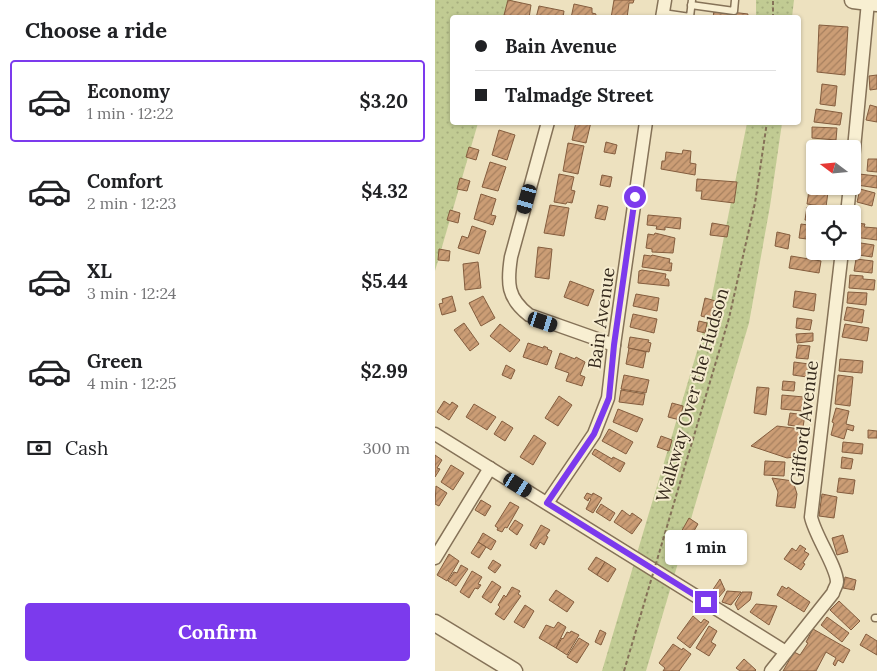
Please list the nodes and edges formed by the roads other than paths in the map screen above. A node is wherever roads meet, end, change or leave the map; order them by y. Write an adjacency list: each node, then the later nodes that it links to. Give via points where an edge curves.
1 (727, 0): 2 (lane)
2 (735, 1): 3 (lane, via 734,11)
3 (692, 2): 7 (lane)
4 (866, 2): 10 (street)
5 (663, 10): 6 (lane)
6 (682, 15)
7 (690, 15)
8 (547, 125): 12 (street, via 511,257 508,278 513,299 529,315 543,322)
9 (646, 125): 12 (street, Bain Avenue)
10 (855, 140)
11 (841, 260): 18 (street, Gifford Avenue, via 811,517 837,583 833,593)
12 (614, 345): 15 (street, Bain Avenue, via 609,398 603,414 594,434)
13 (435, 434): 14 (street)
14 (490, 468): 15 (street); 16 (street)
15 (547, 503): 18 (street)
16 (435, 558)
17 (435, 623): 19 (street)
18 (786, 652): 20 (street)
19 (514, 671)
20 (771, 671)

